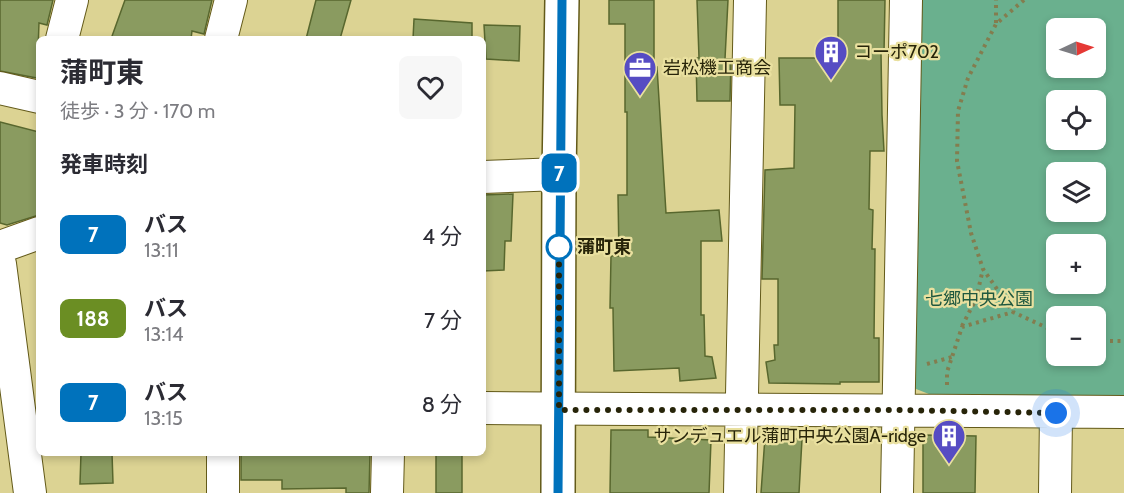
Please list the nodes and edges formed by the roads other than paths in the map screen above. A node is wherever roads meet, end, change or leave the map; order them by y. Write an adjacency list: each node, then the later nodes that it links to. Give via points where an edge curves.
1 (72, 0): 6 (street)
2 (231, 0): 7 (street)
3 (562, 0): 10 (main road)
4 (750, 0): 19 (street)
5 (906, 0): 18 (street)
6 (63, 36)
7 (222, 36)
8 (0, 88): 9 (street)
9 (36, 96)
10 (559, 174): 11 (street); 17 (main road)
11 (486, 177)
12 (36, 233): 13 (street)
13 (0, 247)
14 (0, 264): 15 (street)
15 (18, 386): 24 (street)
16 (486, 408): 17 (street)
17 (559, 410): 19 (street); 27 (main road)
18 (898, 410): 19 (street); 21 (street); 29 (street)
19 (742, 411): 28 (street)
20 (1124, 412): 21 (street)
21 (1056, 413): 30 (street)
22 (223, 456): 25 (street)
23 (388, 456): 26 (street)
24 (30, 493)
25 (223, 493)
26 (387, 493)
27 (558, 493)
28 (740, 493)
29 (897, 493)
30 (1055, 493)

